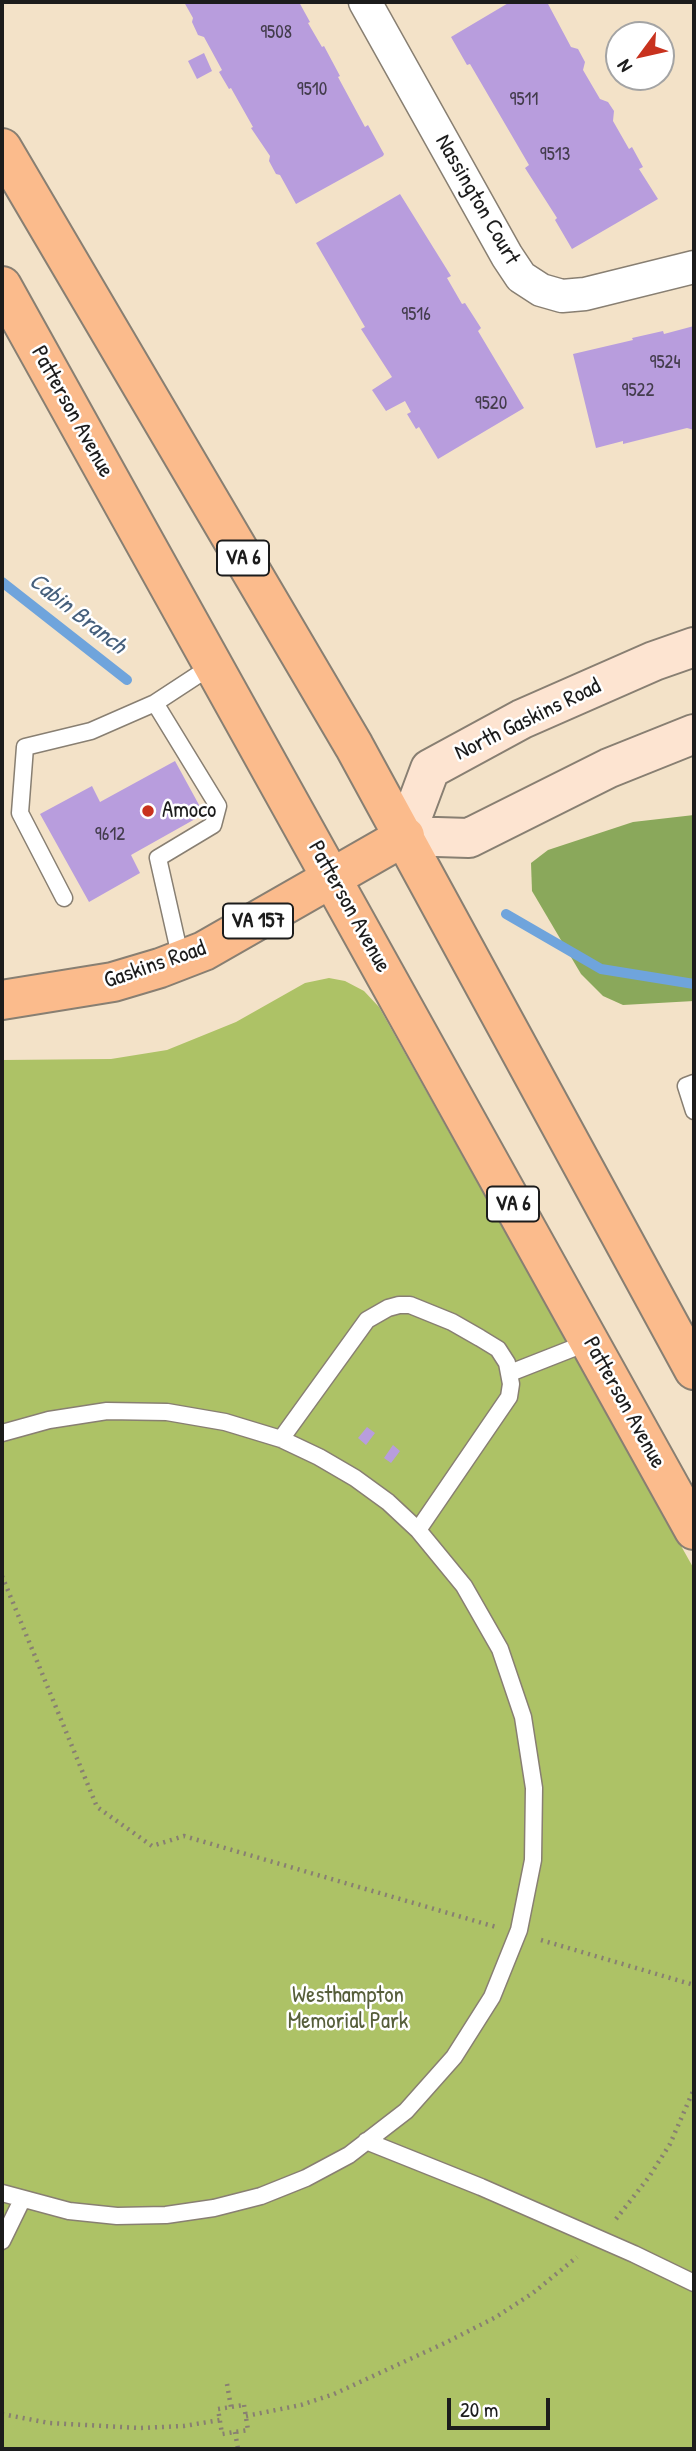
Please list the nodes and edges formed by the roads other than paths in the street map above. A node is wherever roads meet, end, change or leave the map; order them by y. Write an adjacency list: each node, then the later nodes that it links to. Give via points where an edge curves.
1 (365, 2): 3 (street, Nassington Court, via 521,277 562,296)
2 (2, 148): 9 (main road, VA 6)
3 (694, 267)
4 (2, 286): 6 (main road, Patterson Avenue / VA 6)
5 (694, 647): 9 (main road, North Gaskins Road, via 522,719 430,769)
6 (213, 665): 7 (lane); 10 (main road, Patterson Avenue / VA 6)
7 (155, 703): 11 (lane, via 90,731 25,747 20,813); 12 (lane, via 218,806 213,825 158,858)
8 (694, 734): 9 (main road, via 609,768 469,838)
9 (405, 836): 10 (main road, VA 157); 17 (main road, VA 6)
10 (333, 877): 12 (main road, Gaskins Road / VA 157); 16 (main road, Patterson Avenue / VA 6)
11 (64, 898)
12 (181, 960): 13 (main road, Gaskins Road / VA 157, via 113,982)
13 (2, 1000)
14 (694, 1083): 15 (lane, via 686,1086)
15 (694, 1111)
16 (590, 1342): 18 (lane); 22 (main road, Patterson Avenue / VA 6)
17 (694, 1370)
18 (510, 1373): 20 (lane, via 498,1349 452,1322 399,1305 367,1320); 21 (lane, via 509,1397)
19 (2, 1433): 20 (lane, via 49,1419 107,1411 167,1412 225,1422)
20 (281, 1439): 21 (lane, via 355,1478)
21 (418, 1530): 23 (lane, via 464,1586 500,1648 523,1717 534,1788 533,1860 517,1933 492,1997 454,2057 406,2111)
22 (694, 1530)
23 (366, 2141): 25 (lane, via 306,2178 215,2208 117,2216); 27 (lane)
24 (2, 2193): 25 (lane)
25 (22, 2200): 26 (lane)
26 (2, 2241)
27 (694, 2283)

